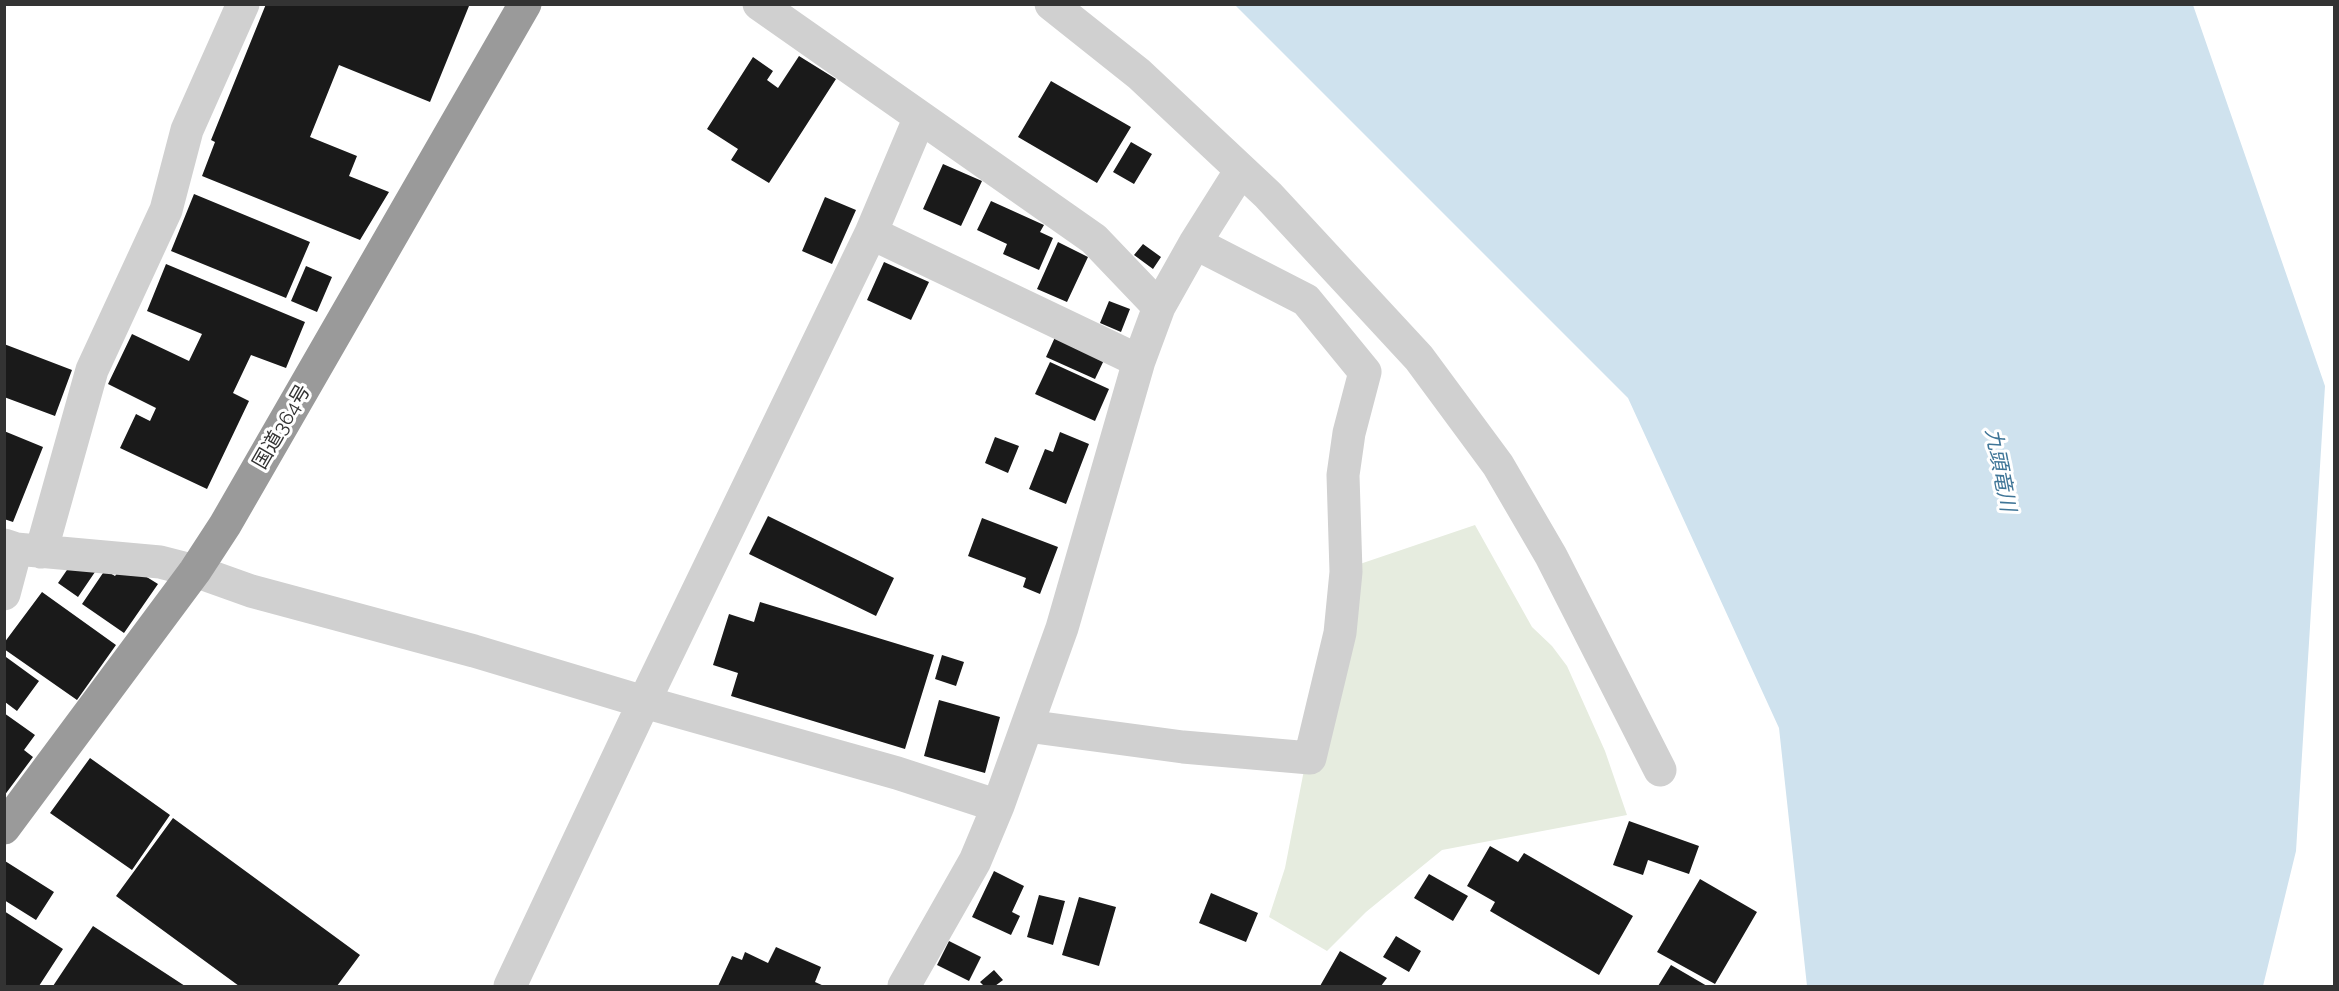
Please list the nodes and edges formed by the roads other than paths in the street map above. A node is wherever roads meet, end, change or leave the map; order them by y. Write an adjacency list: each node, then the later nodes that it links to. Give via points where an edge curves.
1 (243, 4): 11 (street, via 187,130 166,210 92,370)
2 (525, 4): 12 (highway, 国道364号)
3 (759, 4): 5 (street)
4 (1051, 4): 6 (street, via 1139,74)
5 (920, 117): 7 (street); 9 (street, via 1094,239)
6 (1241, 170): 8 (street); 16 (street, via 1419,358 1498,465 1551,556)
7 (871, 233): 10 (street); 14 (street)
8 (1195, 243): 9 (street); 15 (street, via 1306,300 1365,372 1343,475 1346,572 1340,633 1310,758 1183,747)
9 (1159, 307): 10 (street)
10 (1139, 361): 15 (street, via 1062,628)
11 (21, 549): 12 (street, via 160,562); 13 (street)
12 (195, 571): 14 (street, via 251,591); 18 (highway, 国道364号)
13 (4, 594)
14 (644, 702): 17 (street, via 897,773); 19 (street)
15 (1027, 726): 17 (street)
16 (1660, 770)
17 (998, 806): 20 (street, via 975,861)
18 (4, 828)
19 (510, 987)
20 (904, 987)

